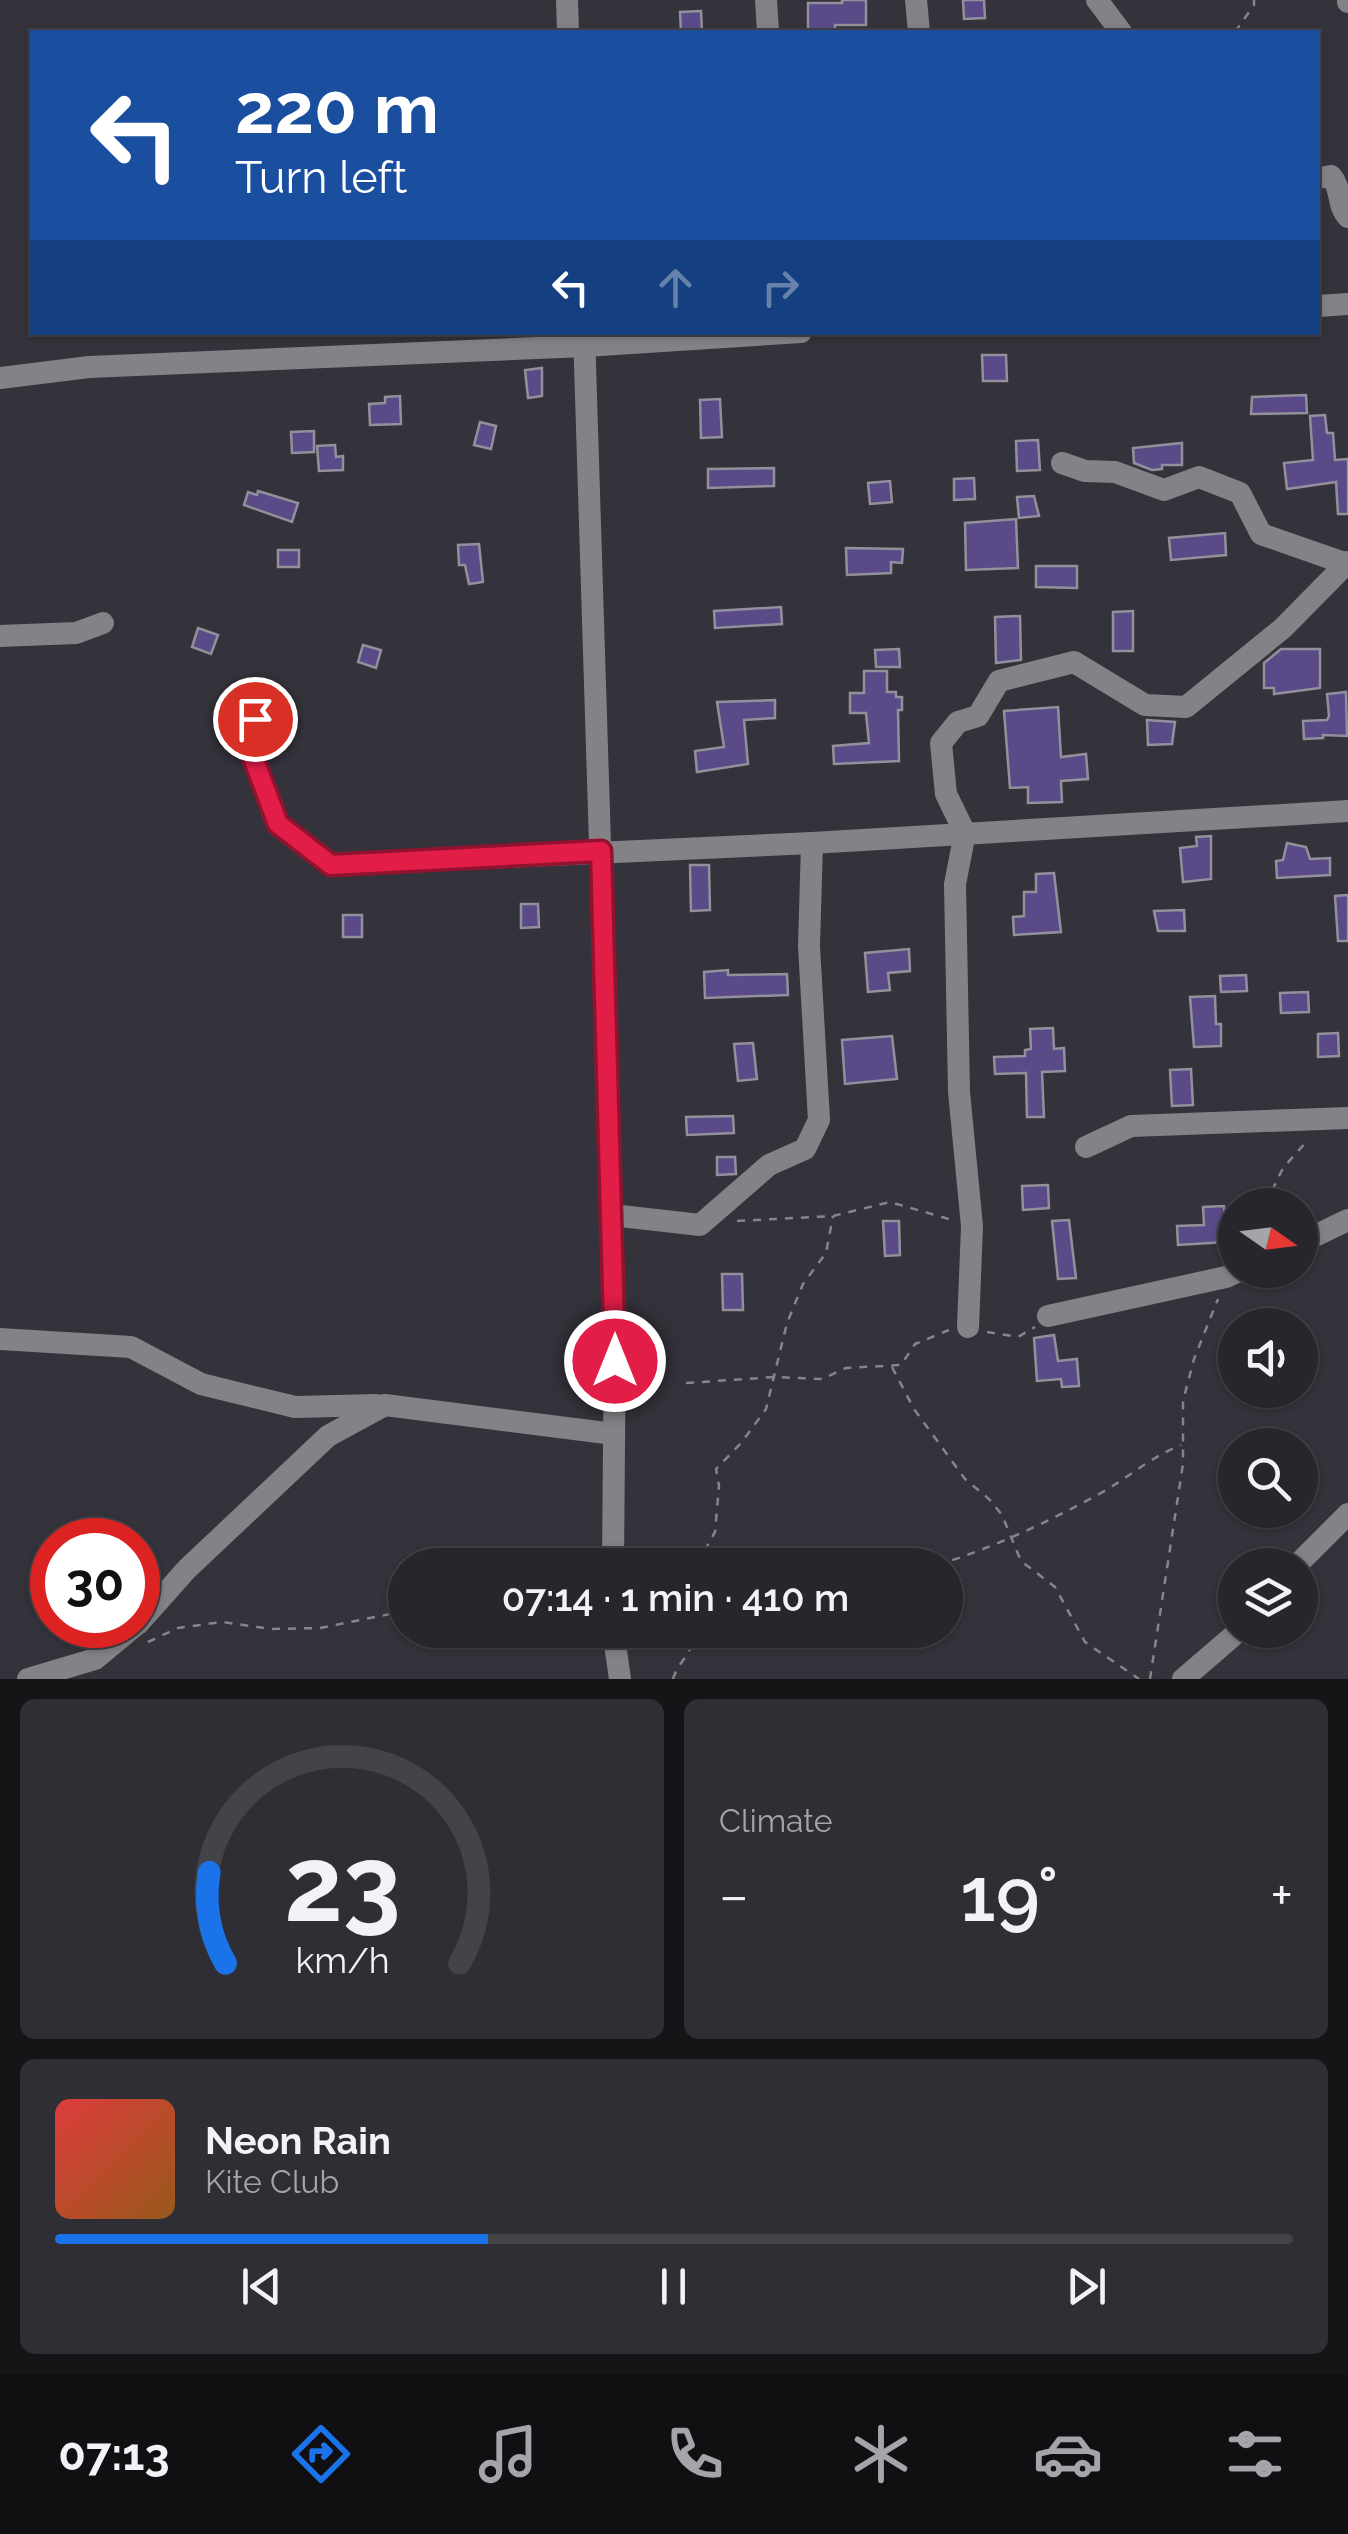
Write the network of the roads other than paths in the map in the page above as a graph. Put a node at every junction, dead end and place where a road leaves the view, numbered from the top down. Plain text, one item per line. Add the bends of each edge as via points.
1 (566, 0) edge
2 (766, 0) edge
3 (916, 0) edge
4 (1097, 0) edge
5 (568, 30) edge
6 (768, 30) edge
7 (918, 30) edge
8 (1120, 30) edge
9 (1320, 178) edge
10 (1348, 217) edge
11 (1348, 304) edge
12 (1320, 306) edge
13 (708, 335) edge
14 (584, 339) edge
15 (0, 378) edge
16 (1062, 463) dead end
17 (1346, 563) edge
18 (103, 622) dead end
19 (0, 636) edge
20 (255, 719) dead end
21 (1348, 812) edge
22 (965, 833) junction
23 (812, 843) junction
24 (601, 851) junction
25 (1337, 1119) edge
26 (1086, 1146) dead end
27 (612, 1215) junction
28 (1348, 1220) edge
29 (1318, 1234) edge
30 (1218, 1277) edge
31 (1048, 1316) road end
32 (968, 1327) road end
33 (0, 1339) edge
34 (386, 1405) junction
35 (614, 1434) junction
36 (1348, 1514) edge
37 (613, 1548) edge
38 (1314, 1548) edge
39 (160, 1605) edge
40 (110, 1648) edge
41 (616, 1648) edge
42 (1219, 1648) edge
43 (28, 1679) edge
44 (620, 1679) edge
45 (1183, 1679) edge

1 - 5 street
2 - 6 street
3 - 7 street
4 - 8 street
9 - 10 street via 1337,183
11 - 12 street
13 - 14 street
14 - 15 street via 89,367
14 - 24 street
16 - 17 street via 1164,490 1199,477 1240,493 1261,534
17 - 22 street via 1283,628 1186,706 1145,705 1074,662 999,681 978,716 958,722 941,743 946,794
18 - 19 street via 76,633
20 - 24 street via 254,760 278,824 331,865
21 - 22 street
22 - 23 street
22 - 32 street via 955,884 959,1092 972,1226
23 - 24 street
23 - 27 street via 808,946 819,1120 806,1149 769,1165 700,1225
24 - 27 street
25 - 26 street via 1132,1126
27 - 35 street
28 - 29 street
30 - 31 street
33 - 34 street via 132,1348 201,1384 296,1408
34 - 35 street
34 - 39 street via 328,1436 212,1545
35 - 37 street
36 - 38 street
40 - 43 street
41 - 44 street
42 - 45 street

